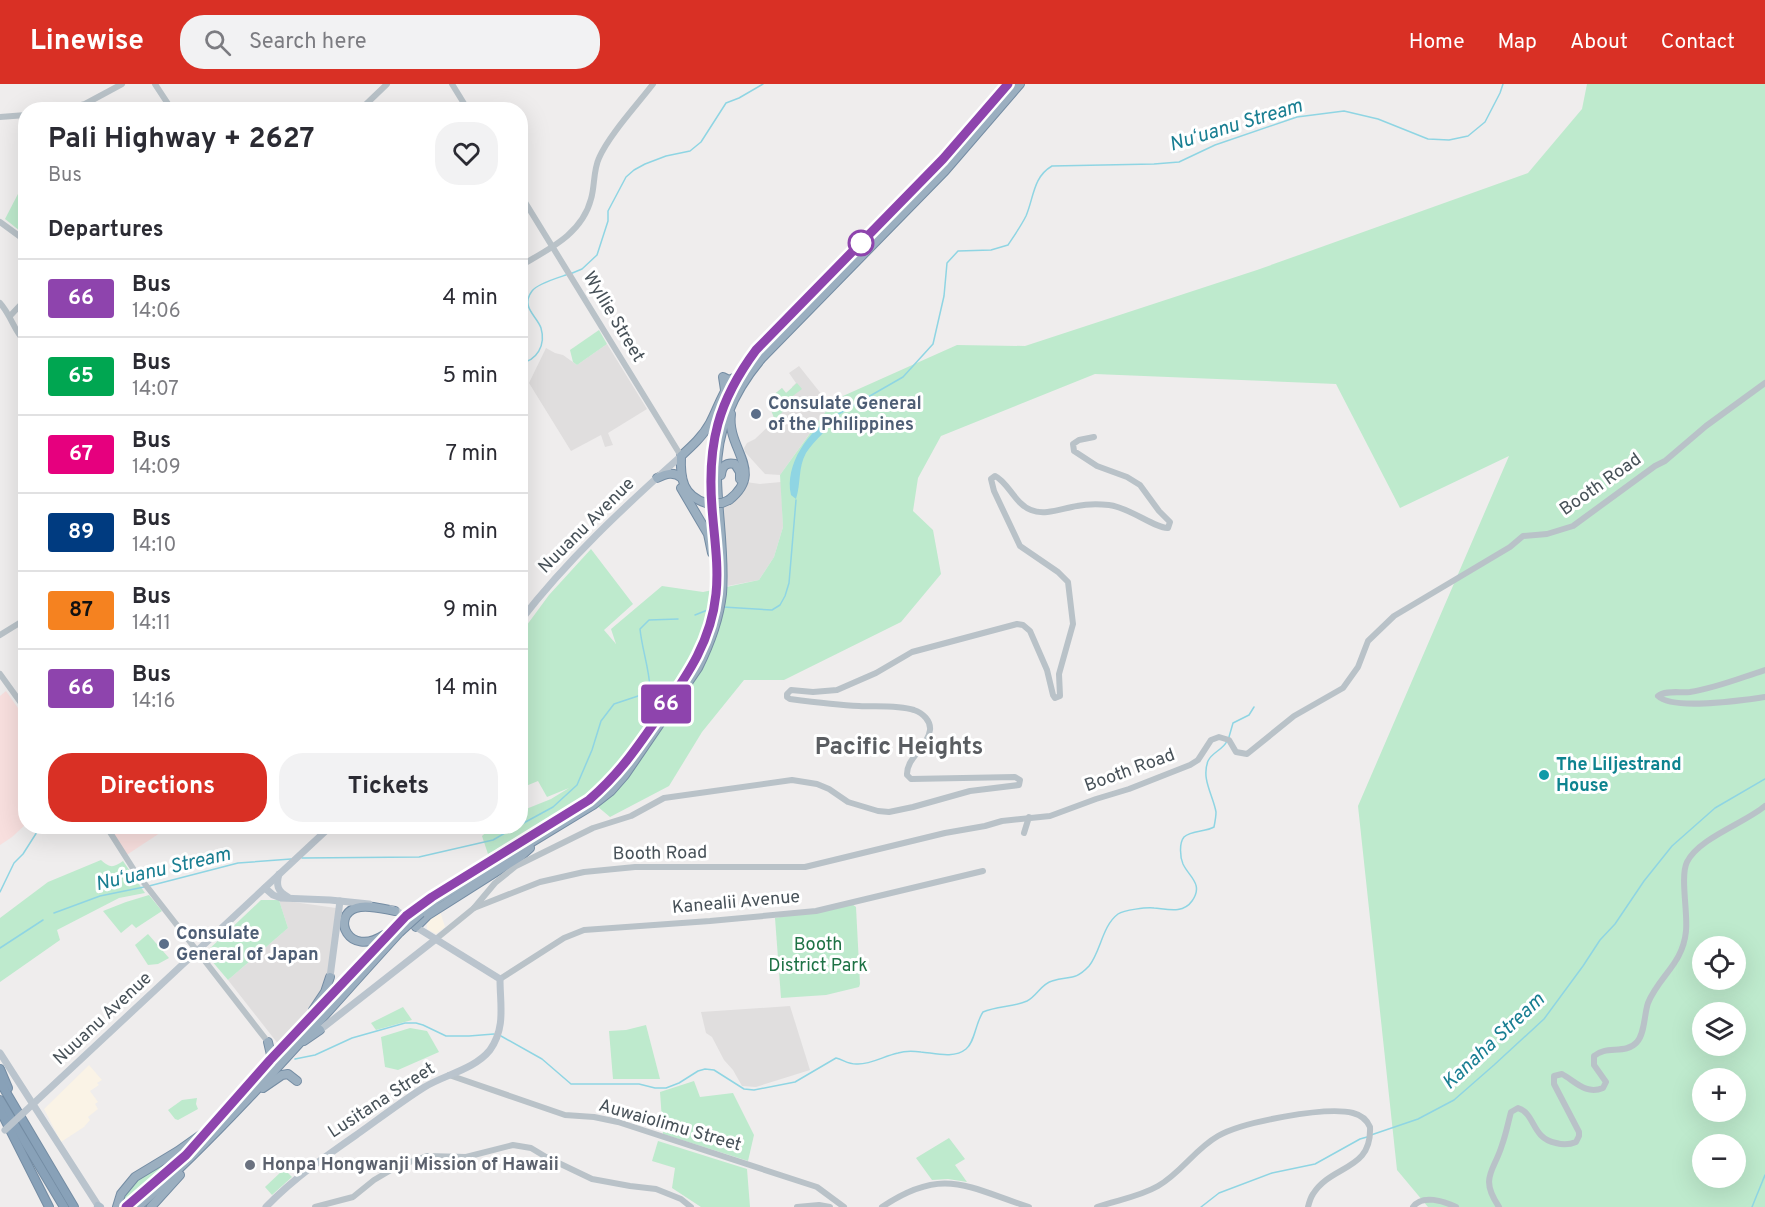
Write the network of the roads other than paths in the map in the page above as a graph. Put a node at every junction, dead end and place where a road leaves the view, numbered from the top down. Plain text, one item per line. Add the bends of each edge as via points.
1 (122, 84) edge
2 (155, 84) edge
3 (387, 84) edge
4 (452, 84) edge
5 (653, 84) edge
6 (1008, 84) edge
7 (1020, 84) edge
8 (89, 102) edge
9 (167, 102) edge
10 (368, 102) edge
11 (463, 102) edge
12 (18, 116) edge
13 (0, 117) edge
14 (528, 207) edge
15 (0, 222) edge
16 (18, 235) edge
17 (553, 247) junction
18 (528, 262) edge
19 (0, 303) edge
20 (18, 308) edge
21 (10, 316) junction
22 (18, 334) edge
23 (737, 375) junction
24 (1765, 383) edge
25 (735, 396) junction
26 (1094, 437) dead end
27 (681, 456) junction
28 (657, 478) junction
29 (682, 478) junction
30 (728, 498) junction
31 (707, 501) junction
32 (719, 507) junction
33 (719, 593) junction
34 (528, 611) edge
35 (716, 614) junction
36 (18, 624) edge
37 (0, 635) edge
38 (1765, 670) edge
39 (0, 674) edge
40 (1765, 697) edge
41 (18, 699) edge
42 (1765, 806) edge
43 (1029, 818) junction
44 (1024, 833) dead end
45 (111, 834) edge
46 (323, 834) edge
47 (543, 835) junction
48 (983, 871) dead end
49 (279, 874) junction
50 (266, 887) junction
51 (489, 889) junction
52 (290, 898) junction
53 (499, 898) junction
54 (340, 901) junction
55 (474, 908) junction
56 (419, 910) junction
57 (394, 911) junction
58 (416, 927) junction
59 (397, 929) junction
60 (436, 939) junction
61 (198, 950) junction
62 (330, 977) joint
63 (500, 979) junction
64 (320, 1030) joint
65 (268, 1042) junction
66 (280, 1045) junction
67 (296, 1047) junction
68 (0, 1053) edge
69 (289, 1054) junction
70 (271, 1055) junction
71 (0, 1069) edge
72 (448, 1075) junction
73 (255, 1077) junction
74 (0, 1082) edge
75 (248, 1085) junction
76 (237, 1088) dead end
77 (249, 1098) junction
78 (0, 1100) edge
79 (33, 1104) junction
80 (15, 1109) junction
81 (0, 1110) edge
82 (208, 1129) junction
83 (220, 1129) junction
84 (0, 1134) edge
85 (126, 1206) edge
86 (49, 1207) edge
87 (64, 1207) edge
88 (75, 1207) edge
89 (99, 1207) edge
90 (151, 1207) edge
91 (266, 1207) edge
92 (315, 1207) edge
93 (691, 1207) edge
94 (797, 1207) edge
95 (830, 1207) edge
96 (844, 1207) edge
97 (882, 1207) edge
98 (1029, 1207) edge
99 (1097, 1207) edge
100 (1308, 1207) edge
101 (1413, 1207) edge
102 (1455, 1207) edge
103 (1499, 1207) edge

1 - 8 street
2 - 9 street
3 - 10 street
4 - 11 street
5 - 17 street via 599,158 591,201 580,224
6 - 23 highway via 943,159 756,350
7 - 25 highway via 945,171 750,371
12 - 13 street
14 - 17 street, Wyllie Street
15 - 16 street
17 - 18 street
17 - 27 street, Wyllie Street
19 - 21 street
20 - 21 street
21 - 22 street
23 - 27 highway via 710,424
23 - 33 highway via 715,429 711,451
24 - 43 street, Booth Road via 1573,526 1523,536 1394,616 1368,641 1358,667 1343,688 1294,716 1250,753 1236,752 1225,739 1216,737 1190,765 1064,812
25 - 30 highway via 730,427 745,474 740,490
25 - 32 highway via 722,431 717,476
26 - 51 street via 1077,441 1074,451 1097,466 1140,484 1170,522 1169,527 1113,506 1033,511 1014,497 999,478 991,479 1020,546 1068,582 1073,624 1059,674 1059,697 1053,695 1030,631 1020,624 912,652 837,690 791,690 786,694 790,699 919,712 930,730 907,769 911,779 1015,777 1020,780 1019,785 970,791 884,812 848,802 812,782 799,781 672,796 529,859
27 - 28 main road, Nuuanu Avenue
27 - 29 highway
27 - 31 highway via 690,488
28 - 29 highway via 669,473
28 - 34 main road, Nuuanu Avenue via 566,566
29 - 31 highway via 694,498
29 - 33 highway via 684,495 708,534
30 - 31 highway, bridge via 722,503
30 - 32 highway via 739,482 740,472 735,464 728,464 721,471
32 - 33 highway
33 - 35 highway
35 - 47 highway via 698,668 625,775 593,805
35 - 56 highway via 693,665 624,765 604,786 589,800
36 - 37 street
38 - 40 street via 1708,688 1658,696 1666,701 1691,703
39 - 41 street
42 - 103 street via 1704,845 1687,863 1686,933 1679,954 1651,997 1640,1039 1628,1048 1601,1051 1594,1056 1594,1065 1604,1077 1605,1086 1588,1090 1562,1074 1554,1076 1554,1084 1579,1132 1576,1142 1549,1141 1537,1132 1524,1111 1518,1108 1511,1112 1489,1177
43 - 44 street
43 - 53 street, Booth Road via 945,833 805,867 608,869 548,879
45 - 61 street via 153,895
46 - 49 main road, Nuuanu Avenue
47 - 56 highway
47 - 58 highway via 520,856 457,895
48 - 63 street, Kanealii Avenue via 816,911 585,930 564,938
49 - 50 main road, Nuuanu Avenue
49 - 52 main road via 278,888
50 - 52 main road via 274,896
50 - 61 main road, Nuuanu Avenue
51 - 53 street via 493,899
51 - 55 street
52 - 54 main road
53 - 55 street, Booth Road
54 - 57 main road
54 - 62 main road
55 - 60 street
56 - 59 highway, bridge
57 - 58 main road
57 - 59 highway via 359,907 350,910 344,924 348,935 363,942
58 - 60 main road
59 - 67 highway
59 - 73 highway
60 - 63 main road
60 - 64 main road
61 - 65 street
61 - 79 main road, Nuuanu Avenue
62 - 66 highway via 314,1008
63 - 72 main road, Lusitana Street via 502,1014 496,1038 480,1059
64 - 67 highway
65 - 66 highway
65 - 70 highway
66 - 70 highway
67 - 69 highway
68 - 79 main road
69 - 77 highway
69 - 77 highway via 288,1065 297,1082 288,1074 282,1075
70 - 73 highway via 254,1073
71 - 80 highway
72 - 91 main road, Lusitana Street via 327,1155
72 - 96 street, Auwaiolimu Street via 565,1115 618,1122 787,1177 817,1187
73 - 75 highway
74 - 80 highway
75 - 76 highway
75 - 82 highway
77 - 83 highway
78 - 87 highway
79 - 84 main road, Nuuanu Avenue, bridge
79 - 89 main road
80 - 88 highway
81 - 86 highway
82 - 85 main road via 186,1155
82 - 85 highway via 135,1176 122,1194
83 - 85 highway via 176,1173
83 - 90 highway
92 - 93 street via 353,1197 396,1167 427,1156 466,1157 513,1144 528,1147 591,1179 656,1189
94 - 95 street
97 - 98 street via 909,1191 941,1183 968,1186
99 - 100 street via 1158,1186 1212,1140 1232,1129 1326,1112 1361,1116 1370,1127 1367,1150 1359,1160 1328,1178 1313,1194
101 - 102 street via 1425,1200

